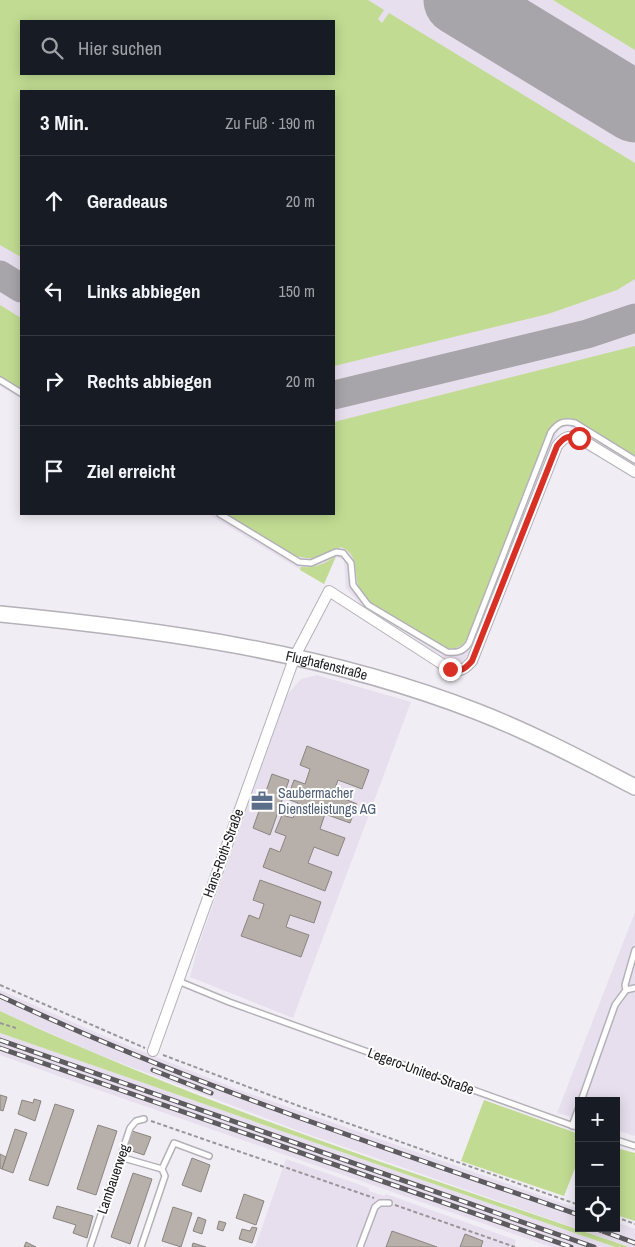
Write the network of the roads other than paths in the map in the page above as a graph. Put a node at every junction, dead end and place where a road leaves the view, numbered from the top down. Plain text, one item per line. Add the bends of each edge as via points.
1 (0, 380) edge
2 (20, 392) edge
3 (635, 460) edge
4 (635, 472) edge
5 (222, 515) edge
6 (0, 614) edge
7 (295, 656) junction
8 (635, 787) edge
9 (635, 950) edge
10 (177, 981) junction
11 (635, 988) edge
12 (626, 990) junction
13 (153, 1051) road end
14 (582, 1097) edge
15 (575, 1118) edge
16 (144, 1119) road end
17 (572, 1126) junction
18 (575, 1127) edge
19 (620, 1141) edge
20 (635, 1146) edge
21 (208, 1156) dead end
22 (120, 1158) junction
23 (162, 1169) junction
24 (389, 1203) road end
25 (90, 1247) edge
26 (141, 1247) edge
27 (360, 1247) edge

1 - 2 lane
3 - 5 lane via 574,423 565,421 557,424 551,432 469,643 464,650 457,652 447,652 368,605 354,585 352,563 336,552 311,564 299,562
4 - 7 street, Hans-Roth-Straße via 579,438 563,438 557,446 472,661 465,669 450,669 329,591
6 - 7 main road, Flughafenstraße via 159,631
7 - 8 main road, Flughafenstraße via 477,711
7 - 10 street, Hans-Roth-Straße
9 - 12 lane
10 - 13 street, Hans-Roth-Straße
10 - 17 lane, Legero-United-Straße
11 - 12 lane
12 - 14 lane via 615,1005
15 - 17 lane
16 - 22 lane, Lambauerweg via 133,1124
17 - 18 lane, Legero-United-Straße
19 - 20 lane
21 - 23 lane via 174,1143
22 - 23 lane
22 - 25 lane, Lambauerweg
23 - 26 lane via 165,1176
24 - 27 lane via 375,1207

